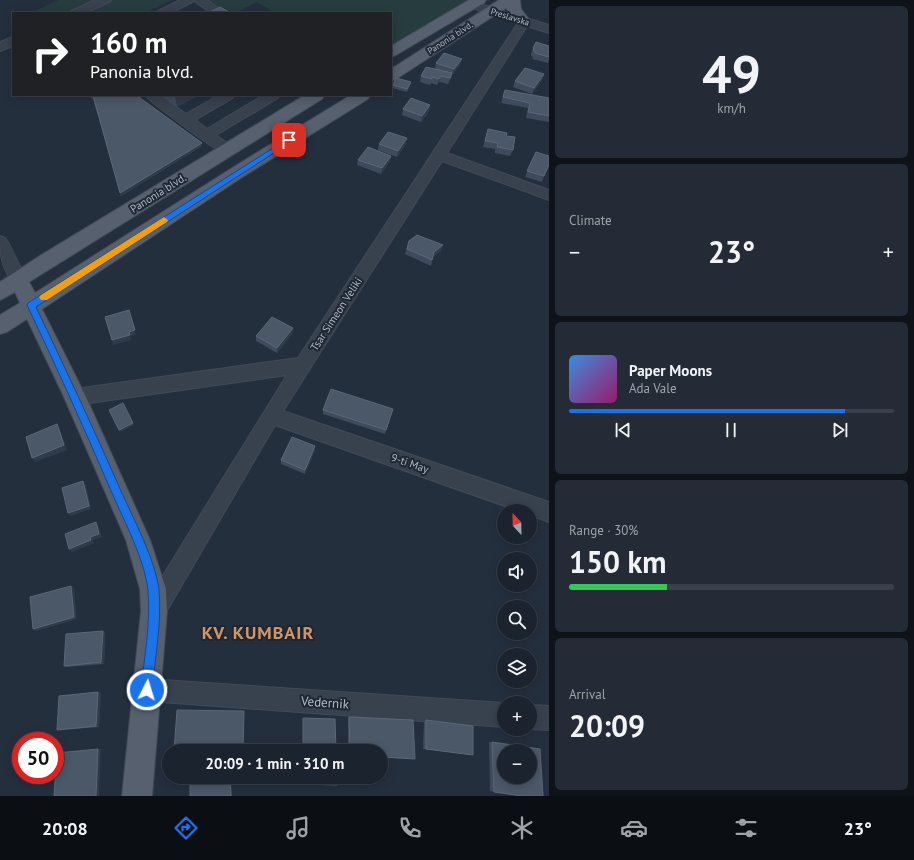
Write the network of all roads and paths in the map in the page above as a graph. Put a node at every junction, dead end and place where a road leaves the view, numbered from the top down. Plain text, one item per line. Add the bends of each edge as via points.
1 (106, 0) edge
2 (189, 0) edge
3 (199, 0) edge
4 (509, 0) edge
5 (513, 0) edge
6 (475, 2) edge
7 (77, 12) edge
8 (164, 12) edge
9 (218, 12) edge
10 (491, 12) junction
11 (524, 22) junction
12 (549, 29) edge
13 (12, 41) edge
14 (0, 47) edge
15 (392, 51) edge
16 (392, 75) edge
17 (153, 96) edge
18 (226, 96) edge
19 (271, 96) edge
20 (314, 96) edge
21 (360, 96) edge
22 (186, 120) junction
23 (206, 135) junction
24 (226, 150) junction
25 (438, 155) junction
26 (549, 194) edge
27 (0, 242) edge
28 (18, 279) junction
29 (0, 292) edge
30 (31, 305) junction
31 (0, 326) edge
32 (303, 365) junction
33 (75, 396) junction
34 (271, 415) junction
35 (549, 512) edge
36 (154, 611) junction
37 (147, 690) junction
38 (497, 715) edge
39 (537, 717) edge
40 (549, 718) edge
41 (137, 796) edge

1 - 7 street
2 - 8 street
3 - 9 street
4 - 10 main road, Panonia blvd.
5 - 11 main road via 512,8
6 - 10 street, Preslavska
6 - 15 main road, Panonia blvd.
10 - 11 street, Preslavska
10 - 16 main road, Panonia blvd.
11 - 12 street, Preslavska
11 - 25 street, Tsar Simeon Veliki
13 - 14 street
17 - 22 street
18 - 22 street
19 - 23 street
20 - 24 main road, Panonia blvd.
21 - 30 main road
22 - 23 street
23 - 24 street
24 - 28 main road, Panonia blvd.
25 - 26 street
25 - 32 street, Tsar Simeon Veliki
27 - 28 street
28 - 29 main road, Panonia blvd.
28 - 30 main road, Tsar Simeon Veliki
30 - 31 main road
30 - 33 main road, Tsar Simeon Veliki
32 - 33 street
32 - 34 street, Tsar Simeon Veliki
33 - 36 main road, Tsar Simeon Veliki via 138,540 153,589
34 - 35 street, 9-ti May
34 - 36 street, Tsar Simeon Veliki
36 - 37 main road, Tsar Simeon Veliki
37 - 38 street, Vedernik
37 - 41 main road, Tsar Simeon Veliki
39 - 40 street

